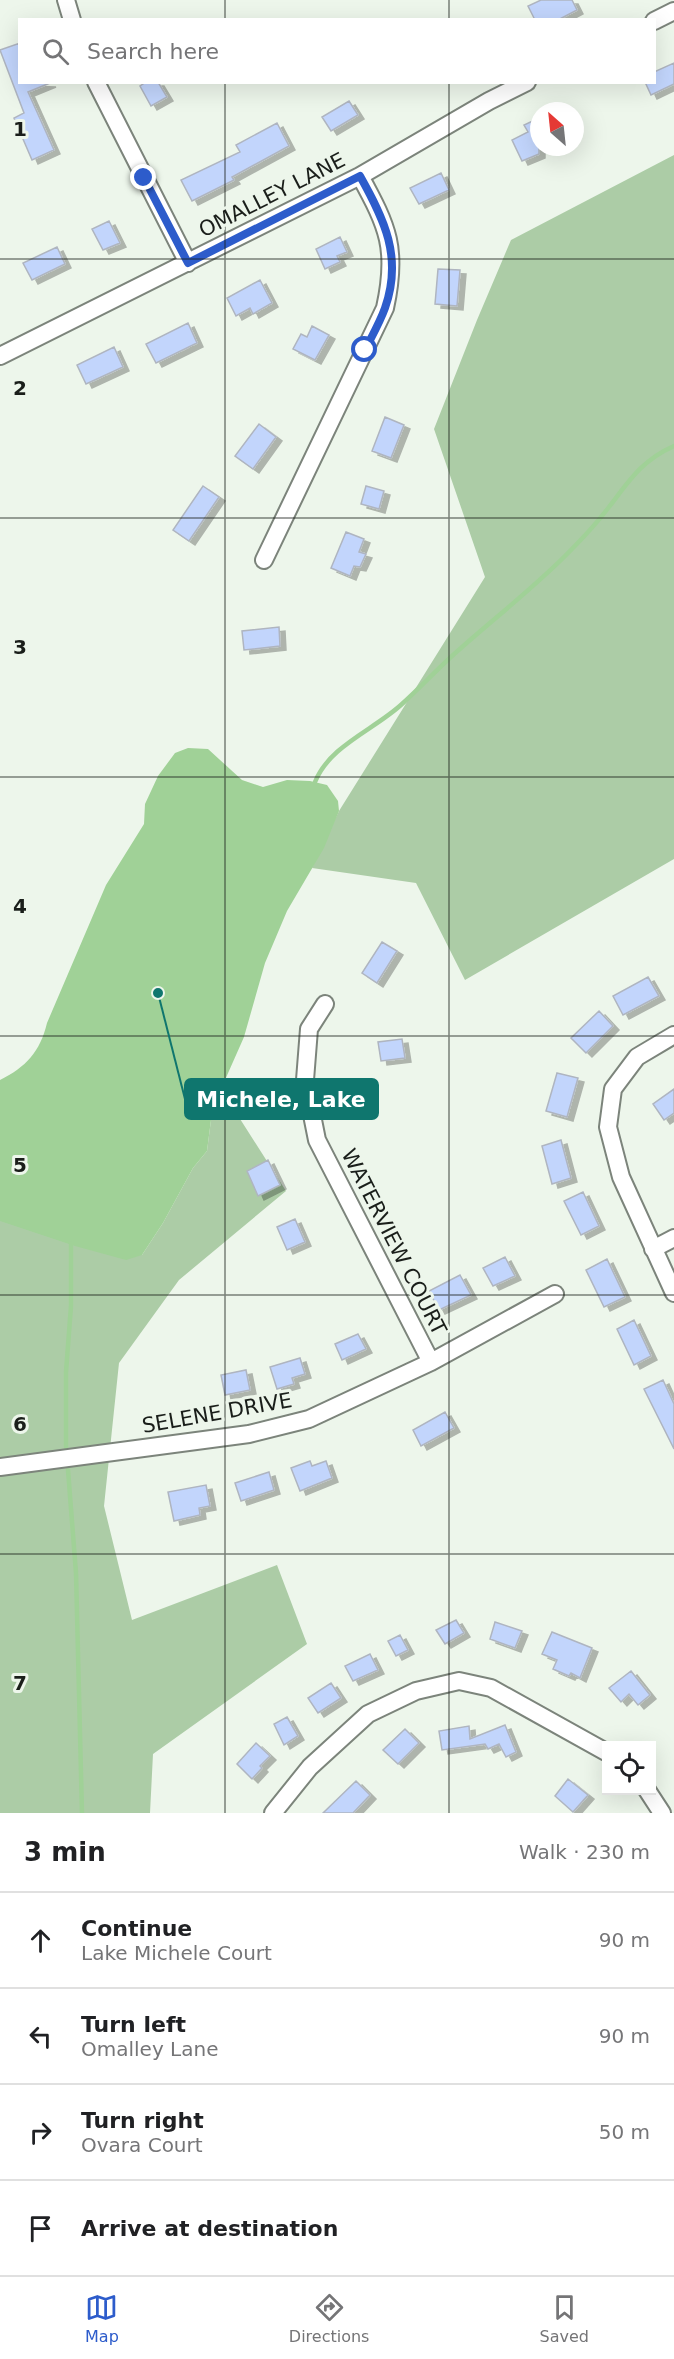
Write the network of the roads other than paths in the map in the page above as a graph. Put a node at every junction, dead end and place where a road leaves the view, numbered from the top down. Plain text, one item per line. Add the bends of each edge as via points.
1 (66, 0) edge
2 (674, 11) edge
3 (71, 18) edge
4 (656, 20) edge
5 (97, 84) edge
6 (523, 84) edge
7 (360, 176) junction
8 (188, 263) junction
9 (0, 356) edge
10 (264, 560) dead end
11 (325, 1004) dead end
12 (674, 1035) edge
13 (674, 1238) edge
14 (653, 1249) junction
15 (674, 1293) edge
16 (555, 1294) dead end
17 (431, 1362) junction
18 (0, 1467) edge
19 (602, 1750) edge
20 (650, 1795) edge
21 (273, 1813) edge
22 (662, 1813) edge

1 - 3 street
2 - 4 street
5 - 8 street
6 - 7 street, OMALLEY LANE
7 - 8 street, OMALLEY LANE
7 - 10 street via 389,237 392,279 385,308
8 - 9 street, OMALLEY LANE
11 - 17 street, WATERVIEW COURT via 309,1029 305,1080 316,1140
12 - 14 street via 637,1057 613,1089 608,1127 621,1177
13 - 14 street
14 - 15 street
16 - 17 street, SELENE DRIVE
17 - 18 street, SELENE DRIVE via 309,1419 249,1434
19 - 21 street via 490,1688 459,1681 416,1691 368,1714 310,1767
20 - 22 street

